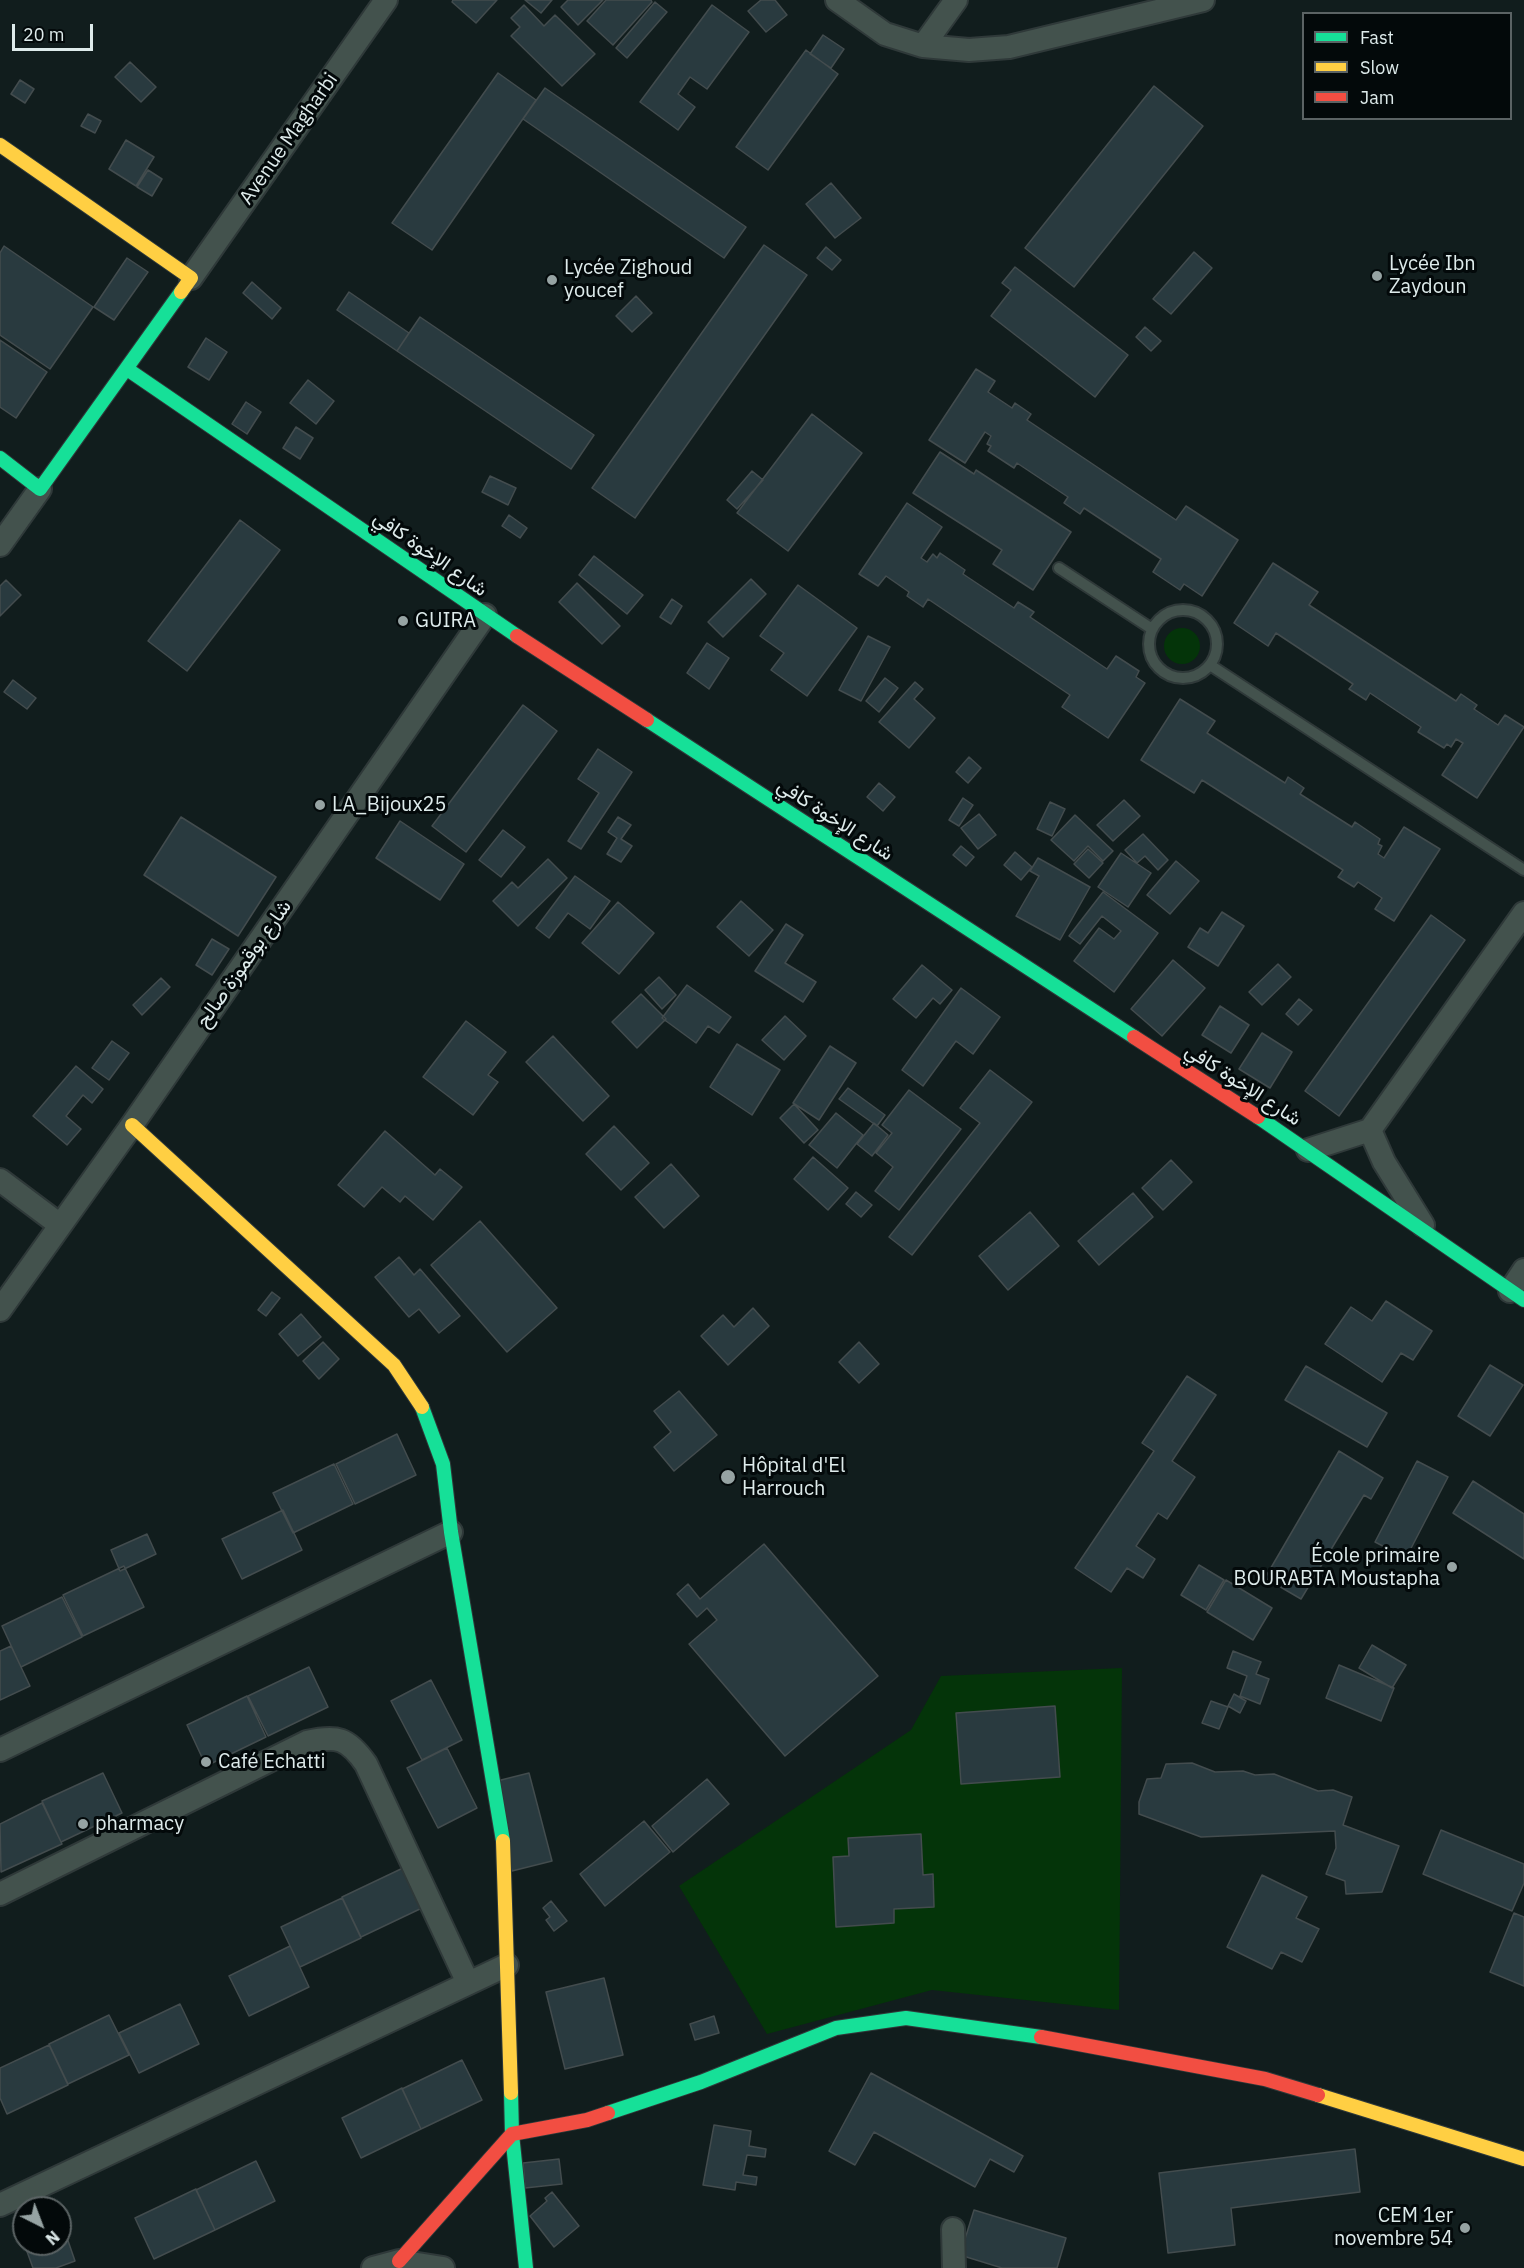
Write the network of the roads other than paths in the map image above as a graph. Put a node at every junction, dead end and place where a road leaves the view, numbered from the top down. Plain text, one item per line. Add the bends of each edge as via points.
1 (387, 0) edge
2 (837, 0) edge
3 (956, 0) edge
4 (1203, 0) edge
5 (923, 46) junction
6 (0, 145) edge
7 (191, 278) junction
8 (128, 369) junction
9 (0, 458) edge
10 (40, 489) junction
11 (0, 544) edge
12 (1059, 568) dead end
13 (485, 615) junction
14 (1152, 629) junction
15 (1210, 665) junction
16 (1524, 870) edge
17 (1524, 914) edge
18 (132, 1125) junction
19 (1370, 1130) junction
20 (1313, 1154) junction
21 (0, 1180) edge
22 (60, 1225) junction
23 (1429, 1234) junction
24 (1524, 1270) edge
25 (1517, 1296) edge
26 (0, 1310) edge
27 (451, 1532) junction
28 (0, 1750) edge
29 (0, 1894) edge
30 (507, 1965) junction
31 (468, 1983) junction
32 (512, 2134) junction
33 (1524, 2158) edge
34 (0, 2205) edge
35 (953, 2229) dead end
36 (399, 2261) junction
37 (373, 2268) edge
38 (443, 2268) edge
39 (526, 2268) edge
40 (954, 2268) edge

1 - 7 street, Avenue Magharbi
2 - 5 street via 885,34
3 - 5 street
4 - 5 street via 1009,47 969,50
6 - 7 street
7 - 8 street
8 - 10 street
8 - 13 street, شارع الإخوة كافي
9 - 10 street
10 - 11 street
12 - 14 lane
13 - 18 street, شارع بوقموزة صالح
13 - 20 street, شارع الإخوة كافي
14 - 15 lane via 1149,651 1160,670 1180,678 1192,677
14 - 15 lane via 1176,611 1205,618 1215,635 1215,656
15 - 16 lane
17 - 19 street
18 - 22 street, شارع بوقموزة صالح
18 - 27 street via 394,1365 411,1385 429,1415 448,1485
19 - 20 street
19 - 23 street via 1383,1162
20 - 23 street, شارع الإخوة كافي
21 - 22 street
22 - 26 street, شارع بوقموزة صالح
23 - 25 street, شارع الإخوة كافي
24 - 25 street
27 - 28 street
27 - 30 street via 503,1834
29 - 31 street via 307,1742 342,1739 357,1750 366,1764
30 - 31 street
30 - 32 street
31 - 34 street
32 - 33 street via 587,2120 701,2082 836,2028 906,2018 1030,2035 1265,2079
32 - 36 street
32 - 39 street
35 - 40 street
36 - 37 street
36 - 38 street

